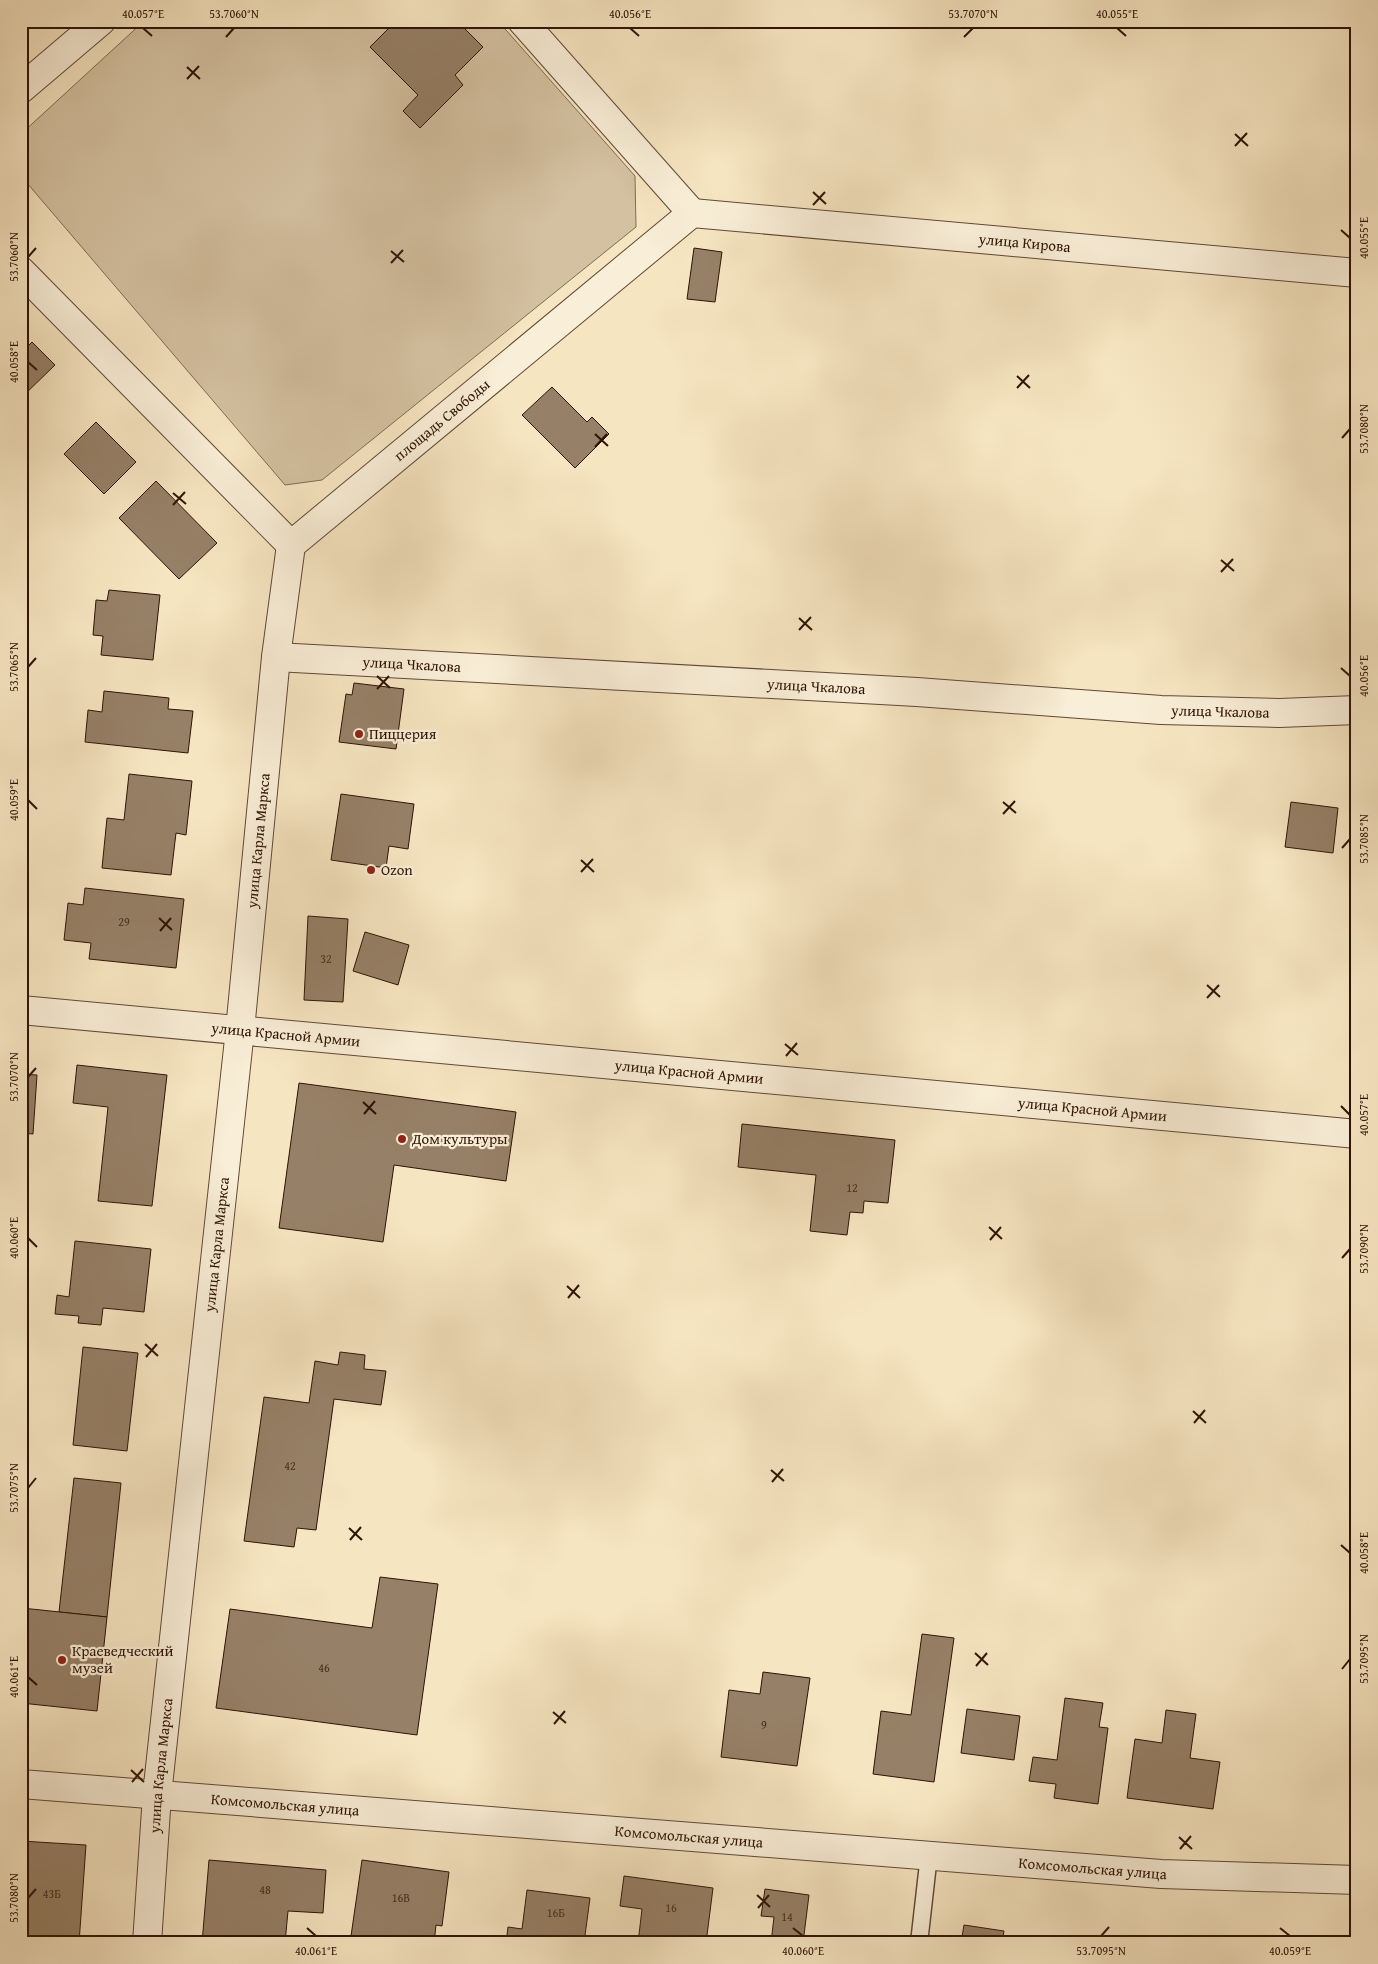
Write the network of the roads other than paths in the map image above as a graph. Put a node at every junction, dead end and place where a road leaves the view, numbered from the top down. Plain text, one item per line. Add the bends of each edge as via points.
1 (101, 21) edge
2 (522, 21) edge
3 (21, 89) edge
4 (692, 212) junction
5 (21, 271) edge
6 (1357, 273) edge
7 (292, 545) junction
8 (276, 657) junction
9 (1357, 710) edge
10 (21, 1010) edge
11 (240, 1030) junction
12 (1357, 1134) edge
13 (21, 1784) edge
14 (157, 1794) junction
15 (929, 1856) junction
16 (1357, 1880) edge
17 (147, 1943) edge
18 (919, 1943) edge

1 - 3 street
2 - 4 street
4 - 6 street, улица Кирова
4 - 7 street, площадь Свободы
5 - 7 street
7 - 8 street, улица Карла Маркса
8 - 9 street, улица Чкалова via 917,692 1161,710 1279,713
8 - 11 street, улица Карла Маркса
10 - 11 street, улица Красной Армии
11 - 12 street, улица Красной Армии
11 - 14 street, улица Карла Маркса
13 - 14 street, Комсомольская улица
14 - 15 street, Комсомольская улица
14 - 17 street, улица Карла Маркса
15 - 16 street, Комсомольская улица via 1161,1874
15 - 18 lane

